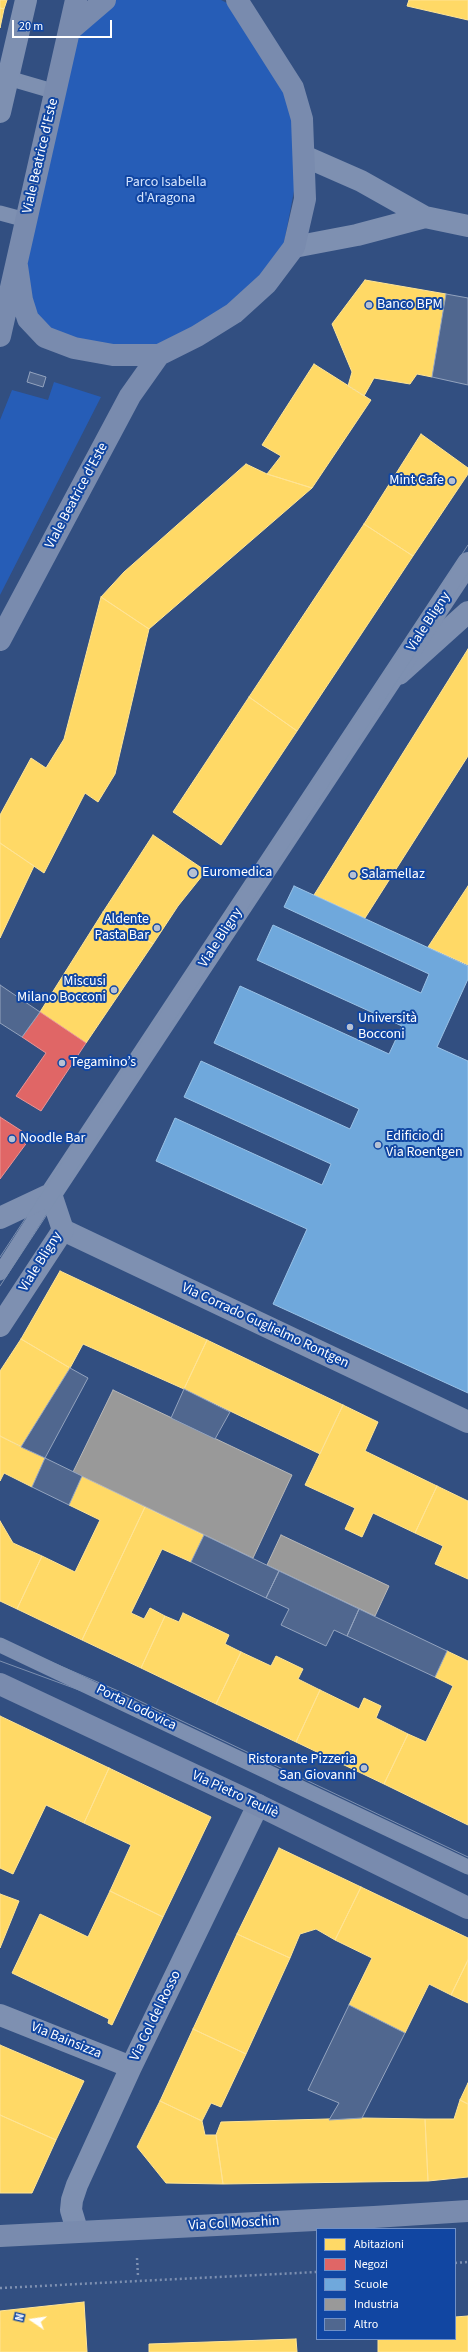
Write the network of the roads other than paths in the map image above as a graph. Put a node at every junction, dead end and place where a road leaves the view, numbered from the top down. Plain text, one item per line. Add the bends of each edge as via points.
1 (26, 0) edge
2 (76, 0) edge
3 (104, 0) edge
4 (237, 0) edge
5 (70, 30) junction
6 (8, 78) junction
7 (56, 92) junction
8 (0, 112) edge
9 (304, 156) junction
10 (0, 213) edge
11 (425, 217) junction
12 (26, 220) junction
13 (468, 226) edge
14 (294, 247) junction
15 (17, 266) junction
16 (0, 336) edge
17 (159, 355) junction
18 (468, 563) edge
19 (468, 612) edge
20 (0, 640) edge
21 (390, 681) junction
22 (51, 1194) junction
23 (0, 1218) edge
24 (63, 1230) junction
25 (0, 1273) edge
26 (0, 1326) edge
27 (468, 1422) edge
28 (0, 1645) edge
29 (0, 1684) edge
30 (258, 1805) junction
31 (468, 1867) edge
32 (468, 1908) edge
33 (0, 2015) edge
34 (131, 2067) junction
35 (468, 2211) edge
36 (77, 2230) junction
37 (0, 2236) edge

1 - 6 street
2 - 5 main road, Viale Beatrice d'Este
3 - 5 main road
4 - 9 main road via 293,88 302,119
5 - 7 main road, Viale Beatrice d'Este
6 - 7 lane, Viale Beatrice d'Este
6 - 8 street
7 - 12 main road, Viale Beatrice d'Este
9 - 11 street via 361,181
9 - 14 main road via 305,199
10 - 12 lane, Viale Beatrice d'Este
11 - 13 street
11 - 14 street via 357,235
12 - 15 main road, Viale Beatrice d'Este
14 - 17 main road via 267,283 234,313
15 - 16 main road, Viale Beatrice d'Este
15 - 17 main road via 22,300 28,319 45,336 74,348 113,355
17 - 20 main road, Viale Beatrice d'Este via 130,396
18 - 21 street, Viale Bligny
19 - 21 street, Viale Bligny
21 - 22 street, Viale Bligny
22 - 23 street
22 - 24 street, Viale Bligny
22 - 25 lane, Viale Bligny
24 - 26 street, Viale Bligny
24 - 27 street, Via Corrado Guglielmo Rontgen
28 - 31 lane, Porta Lodovica
29 - 30 main road, Via Pietro Teuliè
30 - 32 main road, Via Pietro Teuliè
30 - 34 street, Via Col del Rosso
33 - 34 street, Via Bainsizza
34 - 36 street, Via Col del Rosso via 72,2200 73,2219
35 - 36 main road, Via Col Moschin via 350,2219
36 - 37 main road, Via Col Moschin

